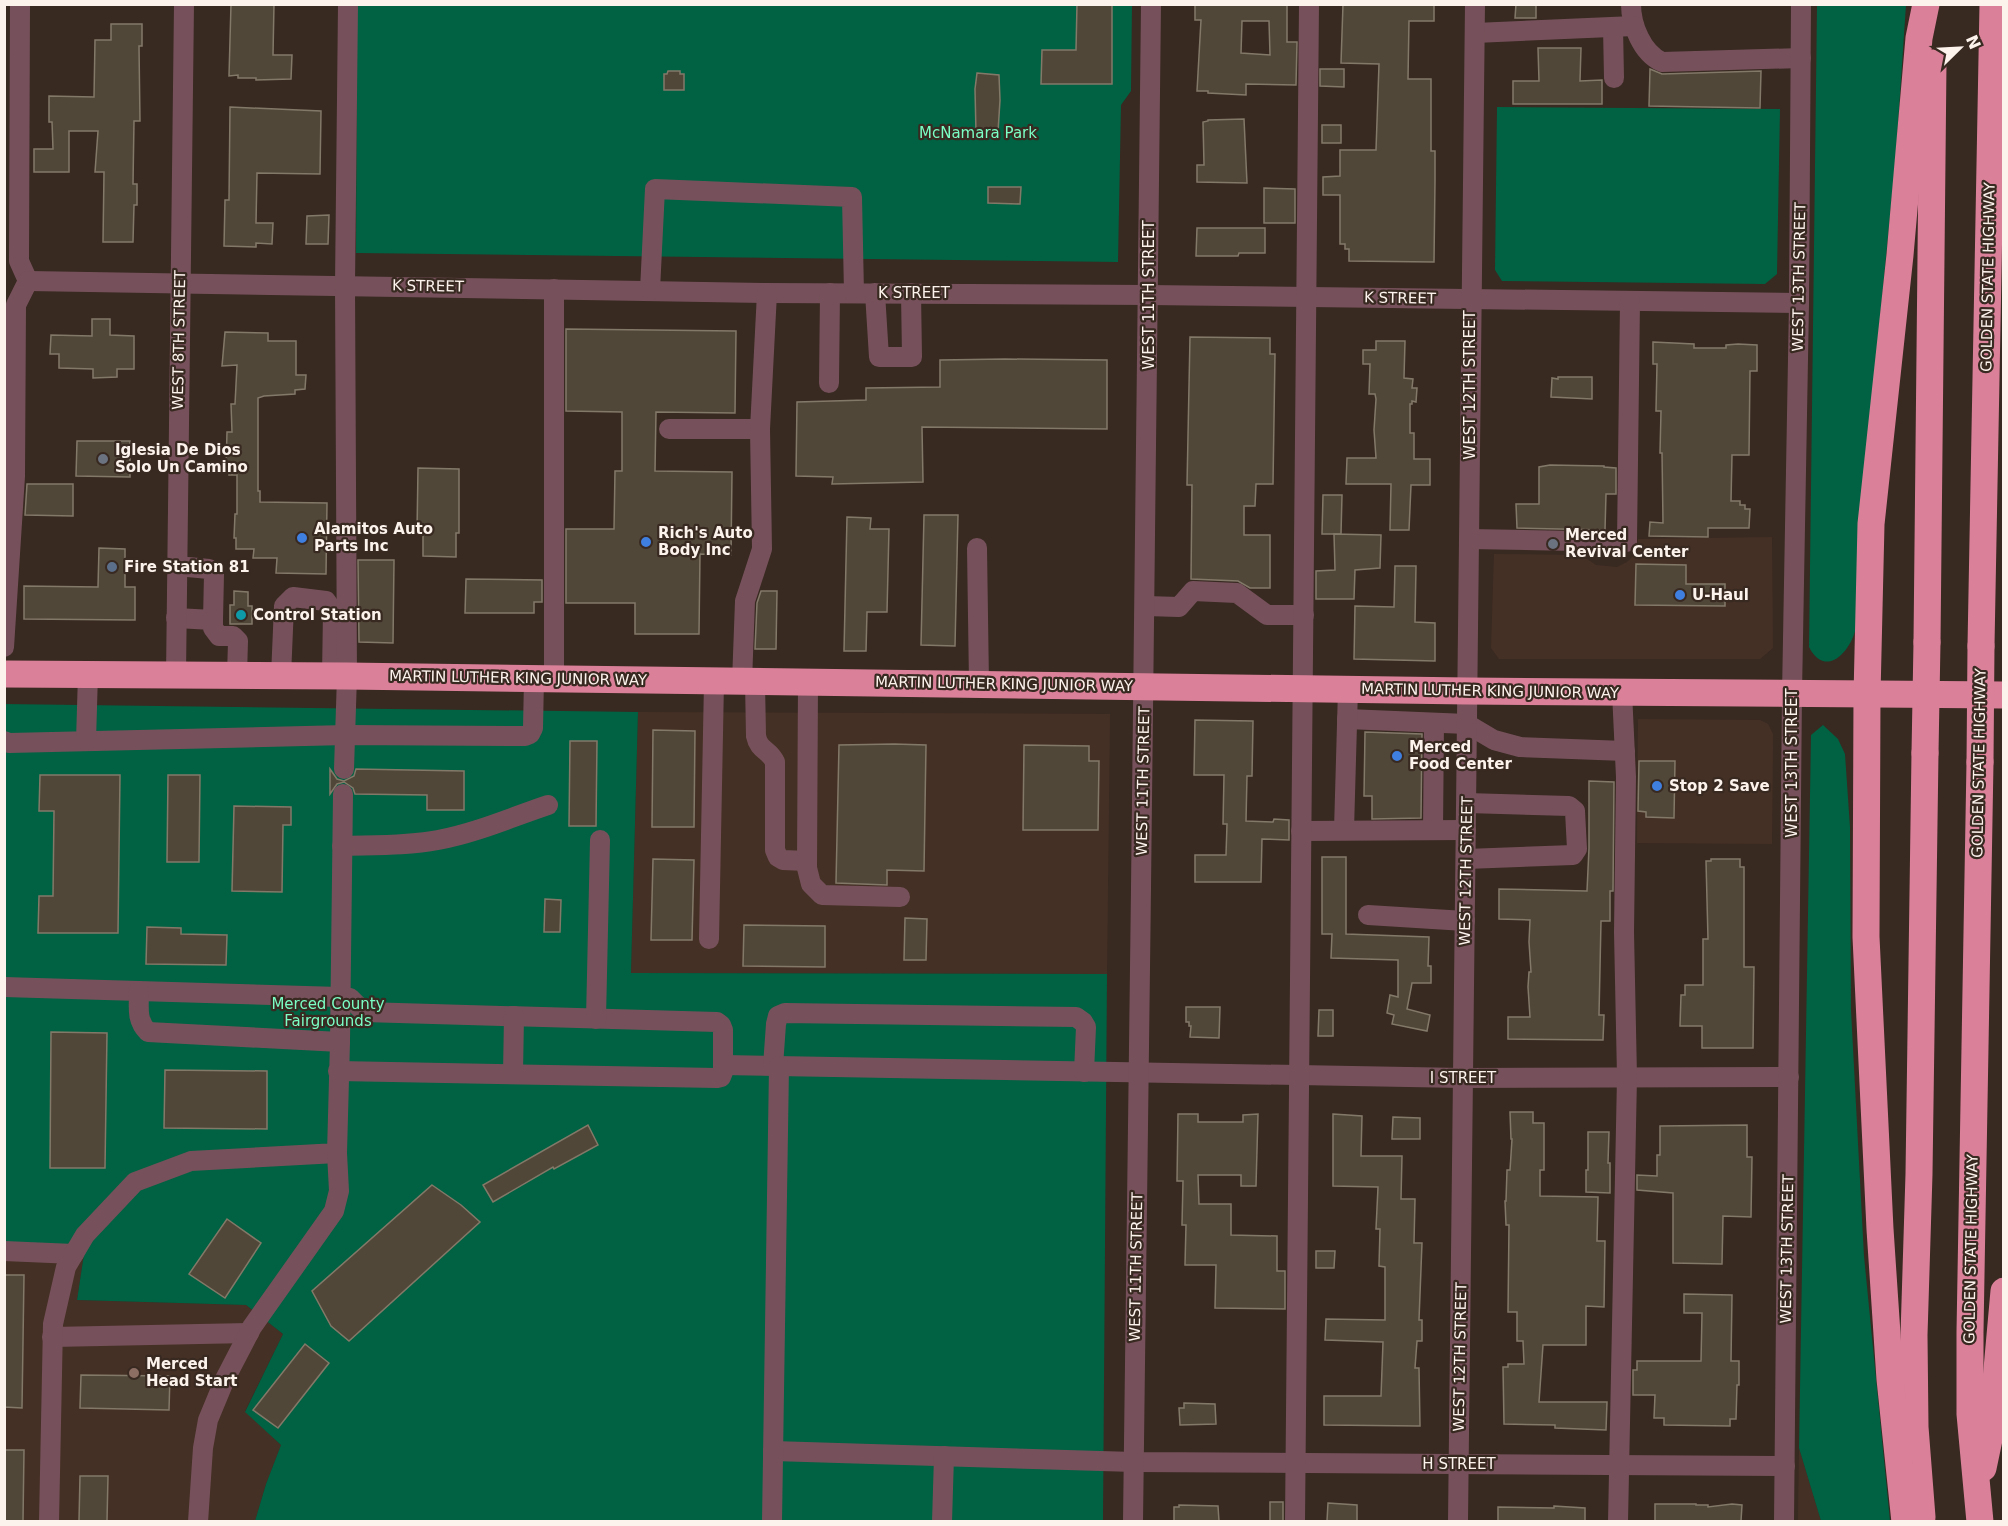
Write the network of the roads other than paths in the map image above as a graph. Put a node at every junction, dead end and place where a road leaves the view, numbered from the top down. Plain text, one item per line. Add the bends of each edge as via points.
1 (20, 4) edge
2 (184, 4) edge
3 (348, 4) edge
4 (1151, 4) edge
5 (1310, 4) edge
6 (1476, 4) edge
7 (1630, 4) edge
8 (1801, 4) edge
9 (1926, 4) edge
10 (1934, 4) edge
11 (1993, 4) edge
12 (2001, 4) edge
13 (2004, 16) edge
14 (1634, 26) junction
15 (1608, 27) junction
16 (1475, 33) junction
17 (1801, 58) junction
18 (1614, 78) dead end
19 (28, 281) junction
20 (180, 282) junction
21 (345, 285) junction
22 (554, 288) junction
23 (650, 290) junction
24 (767, 293) junction
25 (830, 293) junction
26 (854, 293) junction
27 (875, 293) junction
28 (911, 293) junction
29 (1149, 295) junction
30 (1307, 297) junction
31 (1471, 299) junction
32 (1630, 301) junction
33 (1799, 303) junction
34 (829, 383) dead end
35 (669, 429) dead end
36 (760, 429) junction
37 (1469, 539) junction
38 (977, 549) dead end
39 (177, 566) junction
40 (1146, 606) junction
41 (1304, 615) junction
42 (176, 618) junction
43 (213, 620) junction
44 (4, 647) edge
45 (4, 674) edge
46 (88, 674) junction
47 (176, 675) junction
48 (237, 676) junction
49 (281, 676) junction
50 (339, 676) junction
51 (544, 679) junction
52 (714, 682) junction
53 (749, 682) junction
54 (808, 682) junction
55 (979, 684) junction
56 (1145, 686) junction
57 (1303, 688) junction
58 (1348, 689) junction
59 (1391, 690) junction
60 (1468, 691) junction
61 (1622, 692) junction
62 (1792, 694) junction
63 (1867, 695) junction
64 (2004, 695) edge
65 (1347, 719) junction
66 (1391, 721) junction
67 (1434, 723) junction
68 (1467, 724) junction
69 (346, 735) junction
70 (4, 741) edge
71 (86, 741) junction
72 (1625, 751) junction
73 (344, 769) dead end
74 (343, 794) dead end
75 (1467, 803) junction
76 (548, 805) dead end
77 (1344, 830) junction
78 (1433, 830) junction
79 (1466, 830) junction
80 (1302, 831) junction
81 (600, 840) dead end
82 (342, 846) junction
83 (1466, 859) junction
84 (807, 861) junction
85 (900, 897) dead end
86 (1368, 915) dead end
87 (1465, 921) junction
88 (709, 939) dead end
89 (4, 987) edge
90 (139, 991) junction
91 (339, 998) junction
92 (514, 1016) junction
93 (596, 1019) junction
94 (340, 1042) junction
95 (723, 1065) junction
96 (776, 1066) junction
97 (338, 1071) junction
98 (1084, 1072) junction
99 (1138, 1073) junction
100 (513, 1074) junction
101 (1299, 1076) junction
102 (1627, 1077) junction
103 (1789, 1077) junction
104 (1463, 1078) junction
105 (336, 1153) junction
106 (4, 1251) edge
107 (74, 1254) junction
108 (2004, 1291) edge
109 (249, 1333) junction
110 (52, 1337) junction
111 (773, 1451) junction
112 (944, 1456) junction
113 (1134, 1462) junction
114 (1295, 1463) junction
115 (1458, 1464) junction
116 (1619, 1465) junction
117 (1785, 1466) junction
118 (1979, 1509) edge
119 (49, 1521) edge
120 (198, 1521) edge
121 (772, 1521) edge
122 (942, 1521) edge
123 (1133, 1521) edge
124 (1295, 1521) edge
125 (1458, 1521) edge
126 (1618, 1521) edge
127 (1784, 1521) edge
128 (1905, 1521) edge
129 (1922, 1521) edge

1 - 19 street via 19,261
2 - 20 street, WEST 8TH STREET
3 - 21 street
4 - 29 street, WEST 11TH STREET
5 - 30 street
6 - 16 street, WEST 12TH STREET
7 - 14 street
8 - 17 street, WEST 13TH STREET
9 - 63 highway via 1919,38 1871,524
10 - 129 highway, bridge via 1914,1335
11 - 118 highway, GOLDEN STATE HIGHWAY, bridge via 1970,1332 1971,1414
12 - 13 highway
14 - 15 street
14 - 17 street via 1649,52 1662,62
15 - 16 street
15 - 18 street
16 - 31 street, WEST 12TH STREET
17 - 33 street, WEST 13TH STREET
19 - 20 street, K STREET
19 - 44 street via 16,305 15,476
20 - 21 street, K STREET
20 - 39 street, WEST 8TH STREET
21 - 22 street, K STREET
21 - 50 street
22 - 23 street, K STREET
22 - 51 street via 554,627
23 - 24 street, K STREET
23 - 26 street via 655,189 852,197
24 - 25 street, K STREET
24 - 36 street
25 - 26 street, K STREET
25 - 34 street
26 - 27 street, K STREET
27 - 28 street, K STREET
27 - 28 street via 879,357 912,357
28 - 29 street, K STREET
29 - 30 street, K STREET
29 - 40 street, WEST 11TH STREET
30 - 31 street, K STREET
30 - 41 street
31 - 32 street, K STREET
31 - 37 street, WEST 12TH STREET
32 - 33 street, K STREET
32 - 37 street via 1627,542
33 - 62 street, WEST 13TH STREET
35 - 36 street
36 - 53 street via 762,549 745,601
37 - 60 street, WEST 12TH STREET
38 - 55 street
39 - 42 street, WEST 8TH STREET
39 - 43 street via 209,569 214,574
40 - 41 street via 1179,607 1193,591 1237,593 1267,615
40 - 56 street, WEST 11TH STREET
41 - 57 street
42 - 43 street
42 - 47 street, WEST 8TH STREET
43 - 48 street via 219,636 233,636 238,641
45 - 46 highway, MARTIN LUTHER KING JUNIOR WAY
46 - 47 highway, MARTIN LUTHER KING JUNIOR WAY
46 - 71 street
47 - 48 highway, MARTIN LUTHER KING JUNIOR WAY
48 - 49 highway, MARTIN LUTHER KING JUNIOR WAY
49 - 50 highway, MARTIN LUTHER KING JUNIOR WAY
49 - 50 street via 284,606 293,597 326,601 333,611
50 - 51 highway, MARTIN LUTHER KING JUNIOR WAY
50 - 69 street
51 - 52 highway, MARTIN LUTHER KING JUNIOR WAY
51 - 69 street via 533,728 525,736
52 - 53 highway, MARTIN LUTHER KING JUNIOR WAY
52 - 88 street
53 - 54 highway, MARTIN LUTHER KING JUNIOR WAY
53 - 84 street via 757,744 775,762 778,857
54 - 55 highway, MARTIN LUTHER KING JUNIOR WAY
54 - 84 street
55 - 56 highway, MARTIN LUTHER KING JUNIOR WAY
56 - 57 highway, MARTIN LUTHER KING JUNIOR WAY
56 - 99 street, WEST 11TH STREET
57 - 58 highway, MARTIN LUTHER KING JUNIOR WAY
57 - 80 street
58 - 59 highway, MARTIN LUTHER KING JUNIOR WAY
58 - 65 street
59 - 60 highway, MARTIN LUTHER KING JUNIOR WAY
59 - 66 street
60 - 61 highway, MARTIN LUTHER KING JUNIOR WAY
60 - 68 street, WEST 12TH STREET
61 - 62 highway, MARTIN LUTHER KING JUNIOR WAY
61 - 72 street
62 - 63 highway, MARTIN LUTHER KING JUNIOR WAY
62 - 103 street, WEST 13TH STREET
63 - 64 highway, MARTIN LUTHER KING JUNIOR WAY
63 - 128 highway via 1866,936 1887,1333
65 - 66 street
65 - 77 street
66 - 67 street
67 - 68 street
67 - 78 street
68 - 72 street via 1494,740 1520,747
68 - 75 street, WEST 12TH STREET
69 - 71 street
69 - 73 street
70 - 71 street
72 - 102 street
74 - 82 street
75 - 79 street, WEST 12TH STREET
75 - 83 street via 1569,806 1575,811 1577,849 1573,855
76 - 82 street via 438,840
77 - 78 street
77 - 80 street
78 - 79 street
79 - 83 street, WEST 12TH STREET
80 - 101 street
81 - 93 street
82 - 91 street
83 - 87 street, WEST 12TH STREET
84 - 85 street via 811,884 822,895
86 - 87 street
87 - 104 street, WEST 12TH STREET
89 - 90 street
90 - 91 street
90 - 94 street via 141,1025 148,1032
91 - 92 street via 350,998 364,1012
91 - 94 street
92 - 93 street
92 - 100 street
93 - 95 street via 717,1022 723,1030
94 - 97 street
95 - 96 street, I STREET
95 - 100 street via 721,1077 717,1078
96 - 98 street, I STREET
96 - 98 street via 776,1024 778,1016 785,1013 1076,1017 1086,1027
96 - 111 street
97 - 100 street
97 - 105 street
98 - 99 street, I STREET
99 - 101 street, I STREET
99 - 113 street, WEST 11TH STREET
101 - 104 street, I STREET
101 - 114 street
102 - 103 street, I STREET
102 - 104 street, I STREET
102 - 116 street
103 - 117 street, WEST 13TH STREET
104 - 115 street, WEST 12TH STREET
105 - 107 street via 191,1161 135,1182 85,1235
105 - 109 street via 339,1191 334,1211
106 - 107 street
107 - 110 street via 66,1267
108 - 118 highway via 1992,1425
109 - 110 street
109 - 120 street via 208,1420
110 - 119 street
111 - 112 street, H STREET
111 - 121 street
112 - 113 street, H STREET
112 - 122 street
113 - 114 street, H STREET
113 - 123 street, WEST 11TH STREET
114 - 115 street, H STREET
114 - 124 street
115 - 116 street, H STREET
115 - 125 street, WEST 12TH STREET
116 - 117 street, H STREET
116 - 126 street
117 - 127 street, WEST 13TH STREET

